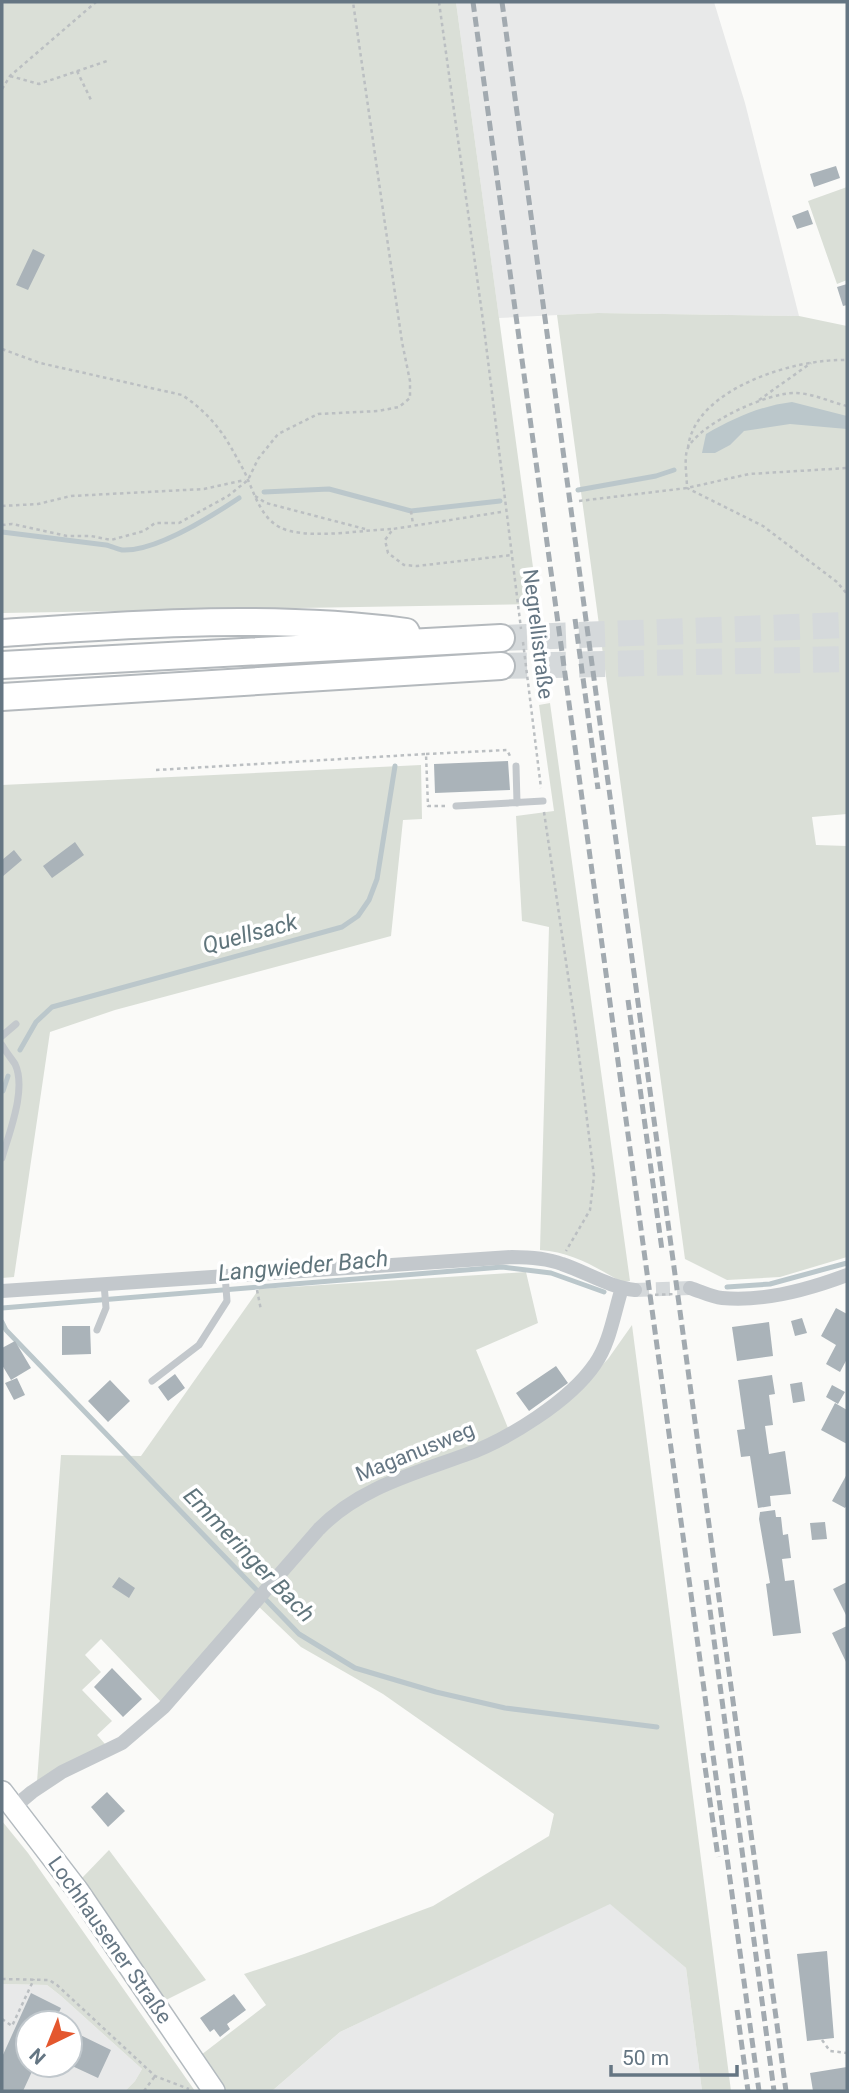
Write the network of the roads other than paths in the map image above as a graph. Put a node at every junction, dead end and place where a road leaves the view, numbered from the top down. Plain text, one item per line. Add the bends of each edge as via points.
1 (2, 633) edge
2 (2, 665) edge
3 (501, 666) tunnel mouth
4 (2, 697) edge
5 (516, 766) road end
6 (543, 801) road end
7 (517, 803) junction
8 (456, 806) road end
9 (16, 1024) dead end
10 (2, 1036) edge
11 (2, 1045) edge
12 (2, 1158) edge
13 (847, 1275) edge
14 (226, 1280) junction
15 (104, 1289) junction
16 (2, 1291) edge
17 (685, 1291) tunnel mouth
18 (97, 1330) dead end
19 (152, 1381) dead end
20 (8, 1800) edge
21 (214, 2091) edge

1 - 2 highway via 281,623 353,625 489,640
3 - 4 highway
5 - 7 lane
6 - 7 lane
7 - 8 lane
9 - 10 lane
11 - 12 lane via 16,1066 18,1082
13 - 17 street via 816,1287 745,1298
14 - 15 street
14 - 19 lane via 228,1301 199,1345
14 - 20 street, Maganusweg via 531,1257 634,1291 595,1364 561,1399 489,1445 348,1503 324,1523 164,1707 122,1742 32,1792
15 - 16 street
15 - 18 lane via 106,1308
20 - 21 main road, Lochhausener Straße via 78,1891

